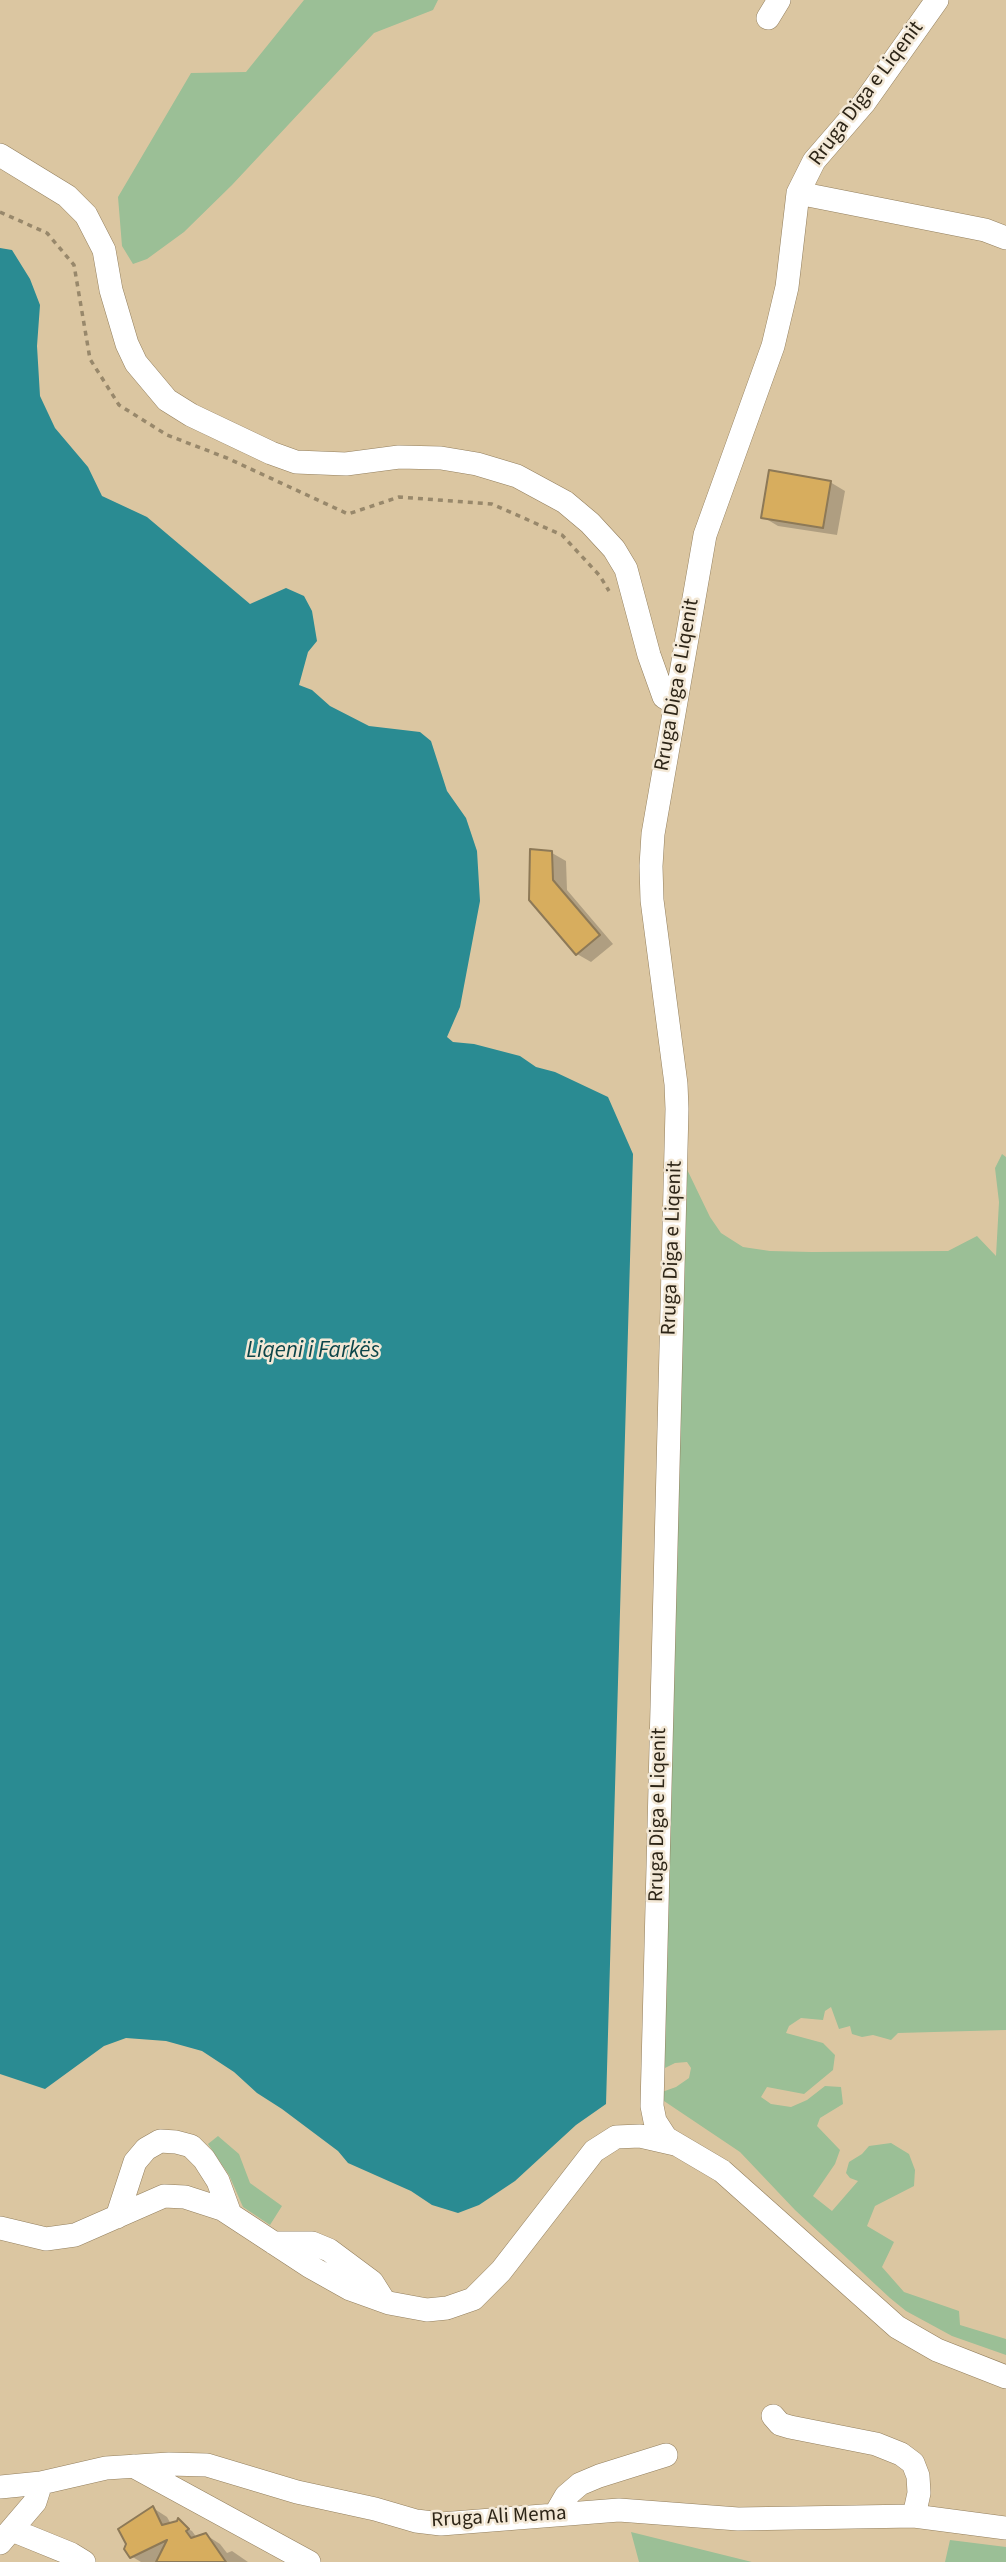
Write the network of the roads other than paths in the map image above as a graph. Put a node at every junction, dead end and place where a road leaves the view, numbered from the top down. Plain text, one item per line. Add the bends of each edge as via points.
1 (937, 0) edge
2 (0, 155) edge
3 (798, 193) junction
4 (1006, 238) edge
5 (674, 703) junction
6 (678, 2144) junction
7 (230, 2214) junction
8 (117, 2217) junction
9 (0, 2228) edge
10 (1006, 2377) edge
11 (773, 2416) dead end
12 (666, 2455) dead end
13 (132, 2466) junction
14 (41, 2483) junction
15 (0, 2487) edge
16 (555, 2515) junction
17 (914, 2516) junction
18 (1006, 2528) edge
19 (6, 2537) edge
20 (84, 2562) edge
21 (309, 2562) edge

1 - 3 street, Rruga Diga e Liqenit via 864,103 814,161
2 - 5 street via 67,196 86,215 104,250 111,290 136,363 167,400 191,415 296,462 441,458 517,477 565,502 614,549 626,569 649,655 664,696
3 - 4 street
3 - 5 street, Rruga Diga e Liqenit via 787,287 773,346 705,535
5 - 6 street, Rruga Diga e Liqenit via 650,866 677,1109 652,2106 659,2130
6 - 7 street via 640,2136 616,2137 594,2151 501,2271 473,2299 447,2308 426,2310 384,2301 366,2276 329,2250 312,2244 274,2243
6 - 10 street, Rruga Diga e Liqenit via 722,2171 897,2327 937,2350
7 - 8 street via 195,2199 164,2196
7 - 8 street via 218,2181 191,2146 160,2141 145,2149 135,2162
8 - 9 street via 75,2235 46,2239
11 - 17 street via 780,2424 876,2445 914,2463 919,2493
12 - 16 street via 580,2484
13 - 14 street, Rruga Ali Mema
13 - 16 street, Rruga Ali Mema via 207,2465 297,2492 441,2524
13 - 21 street
14 - 15 street, Rruga Ali Mema
14 - 19 street via 36,2502
16 - 17 street, Rruga Ali Mema via 619,2510 738,2519
17 - 18 street, Rruga Ali Mema
19 - 20 street via 71,2554

